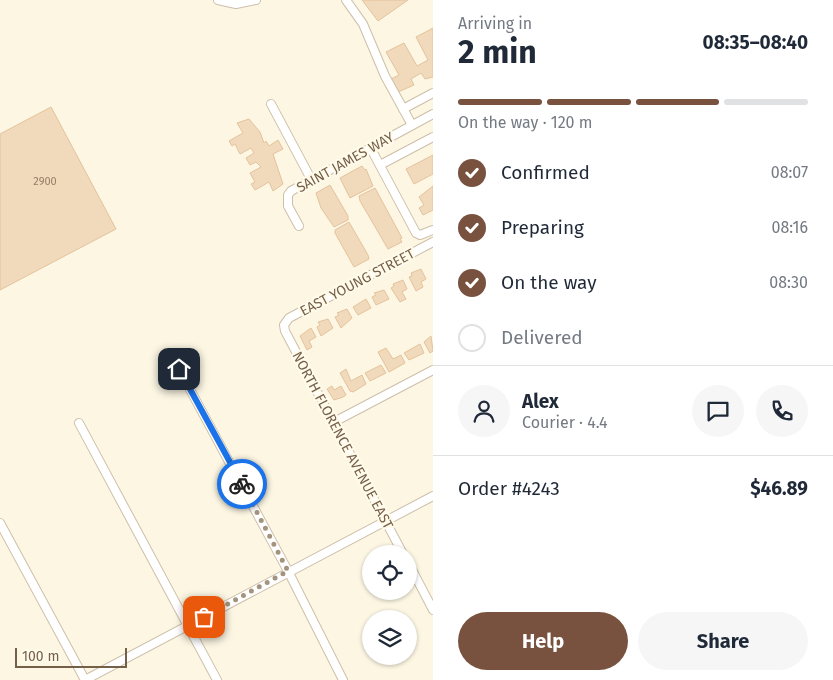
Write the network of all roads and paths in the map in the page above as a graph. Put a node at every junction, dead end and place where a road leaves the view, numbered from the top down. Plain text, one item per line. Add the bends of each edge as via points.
1 (218, 0) edge
2 (256, 0) edge
3 (346, 0) edge
4 (433, 93) edge
5 (271, 104) dead end
6 (403, 109) junction
7 (433, 114) edge
8 (412, 125) junction
9 (433, 137) edge
10 (370, 147) junction
11 (380, 165) junction
12 (311, 180) junction
13 (299, 226) dead end
14 (433, 230) edge
15 (433, 242) edge
16 (284, 325) joint
17 (179, 369) dead end
18 (433, 370) edge
19 (334, 422) junction
20 (79, 423) dead end
21 (433, 496) edge
22 (386, 521) junction
23 (0, 523) edge
24 (398, 545) edge
25 (288, 571) junction
26 (417, 579) edge
27 (433, 610) edge
28 (187, 626) junction
29 (340, 679) edge
30 (85, 680) edge
31 (217, 680) edge

1 - 2 street via 236,4
3 - 6 street via 363,24
4 - 6 street
5 - 12 street
6 - 8 street
7 - 8 street, SAINT JAMES WAY
8 - 10 street, SAINT JAMES WAY
9 - 11 street
10 - 11 street
10 - 12 street, SAINT JAMES WAY
11 - 14 street via 416,233 420,235
12 - 13 street, SAINT JAMES WAY via 294,188 288,195 288,206
15 - 16 street, EAST YOUNG STREET via 289,318
16 - 19 street, NORTH FLORENCE AVENUE EAST
17 - 25 street
18 - 19 street
19 - 22 street, NORTH FLORENCE AVENUE EAST
20 - 28 street
21 - 22 street
22 - 24 street, NORTH FLORENCE AVENUE EAST
22 - 25 street
23 - 30 street
25 - 28 street
25 - 29 street
26 - 27 street
28 - 30 street
28 - 31 street

